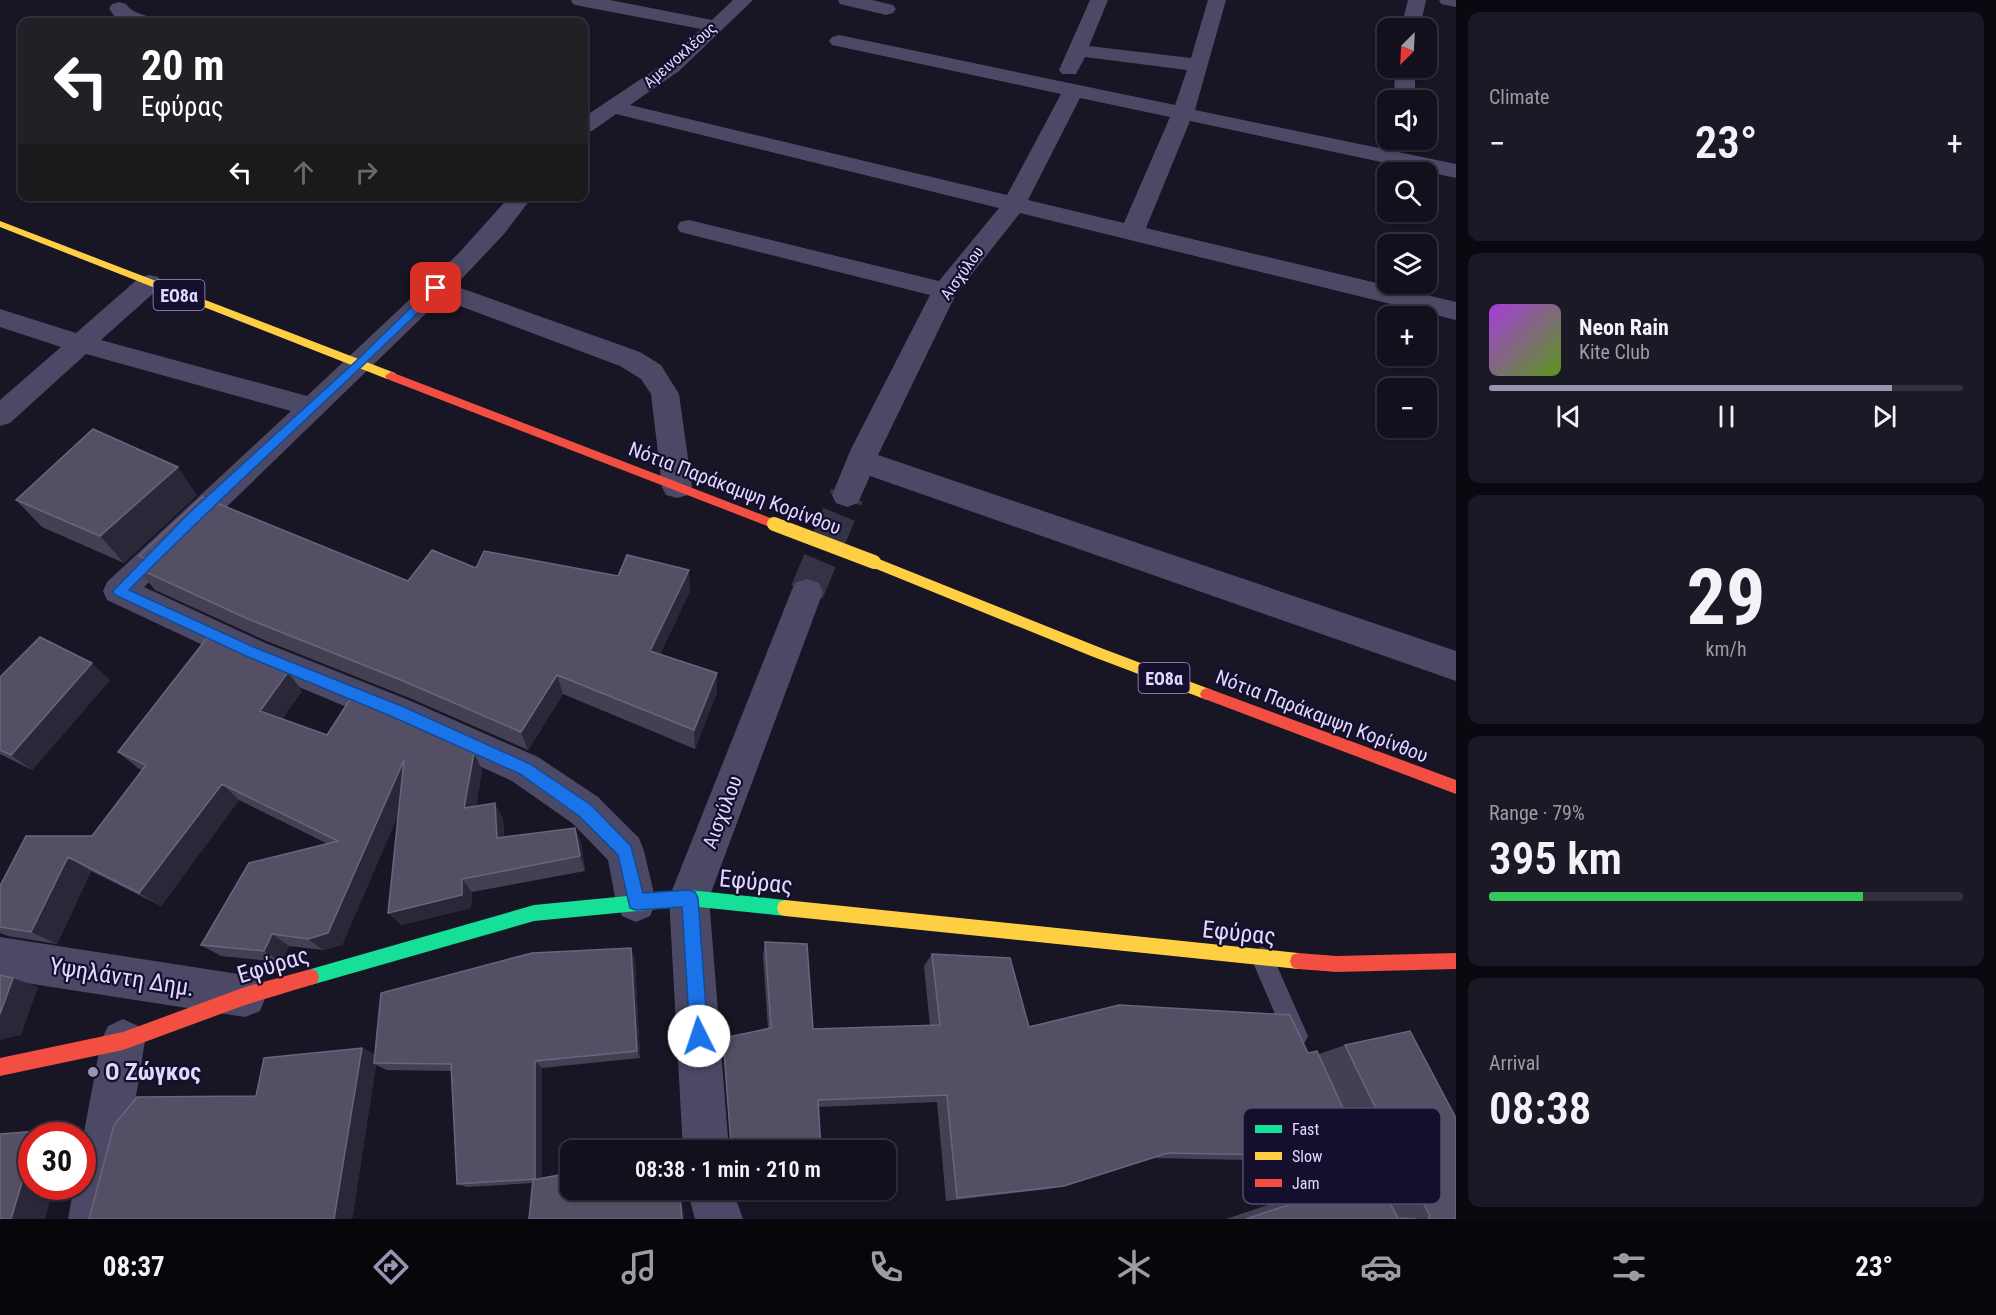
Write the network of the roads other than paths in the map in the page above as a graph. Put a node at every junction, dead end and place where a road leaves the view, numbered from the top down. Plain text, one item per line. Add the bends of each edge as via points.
1 (580, 0) edge
2 (743, 0) edge
3 (847, 0) edge
4 (1099, 0) edge
5 (1216, 0) edge
6 (1411, 0) edge
7 (1416, 0) edge
8 (1448, 0) edge
9 (1456, 1) edge
10 (119, 8) dead end
11 (886, 9) dead end
12 (132, 18) edge
13 (1413, 18) edge
14 (715, 26) junction
15 (839, 40) dead end
16 (1076, 50) junction
17 (1199, 65) junction
18 (1068, 89) junction
19 (1183, 113) junction
20 (594, 116) edge
21 (1377, 145) edge
22 (1404, 150) edge
23 (1456, 171) edge
24 (518, 201) edge
25 (1016, 203) junction
26 (0, 224) edge
27 (689, 227) dead end
28 (1132, 232) junction
29 (149, 283) junction
30 (436, 288) junction
31 (945, 291) junction
32 (1456, 311) edge
33 (0, 318) edge
34 (81, 344) junction
35 (358, 365) junction
36 (311, 407) junction
37 (0, 416) edge
38 (861, 461) junction
39 (677, 487) junction
40 (847, 495) tunnel mouth
41 (807, 592) tunnel mouth
42 (1456, 666) edge
43 (1456, 787) edge
44 (689, 898) junction
45 (636, 902) junction
46 (0, 958) edge
47 (1262, 958) junction
48 (1456, 961) edge
49 (244, 996) junction
50 (123, 1041) junction
51 (1303, 1053) edge
52 (0, 1067) edge
53 (705, 1140) edge
54 (713, 1200) edge
55 (1374, 1204) edge
56 (92, 1219) edge
57 (719, 1219) edge
58 (1381, 1219) edge

1 - 14 street
2 - 14 street, Αμεινοκλέους
3 - 11 street
4 - 16 street, Αισχύλου
5 - 17 street
6 - 7 street
7 - 13 street
8 - 9 street
10 - 12 street via 123,15
14 - 20 street, Αμεινοκλέους via 672,67
15 - 18 street
16 - 17 street
16 - 18 street, Αισχύλου
17 - 19 street
18 - 19 street
18 - 25 street, Αισχύλου
19 - 21 street
19 - 28 street
20 - 25 street
22 - 23 street
24 - 30 street
25 - 28 street
25 - 31 street, Αισχύλου
26 - 29 main road, Νότια Παράκαμψη Κορίνθου / ΕΟ8α
27 - 31 street
28 - 32 street
29 - 34 street
29 - 35 main road, Νότια Παράκαμψη Κορίνθου / ΕΟ8α
30 - 35 street
30 - 39 street via 630,359 651,372 665,394
31 - 38 street, Αισχύλου
33 - 34 street
34 - 36 street
34 - 37 street
35 - 36 street
35 - 39 main road, Νότια Παράκαμψη Κορίνθου / ΕΟ8α
36 - 45 street via 119,591 525,769 585,810 625,852
38 - 40 street, Αισχύλου
38 - 42 street
39 - 43 main road, Νότια Παράκαμψη Κορίνθου / ΕΟ8α, bridge via 1096,652
41 - 44 street, Αισχύλου
44 - 45 main road, Εφύρας
44 - 47 main road, Εφύρας
44 - 53 street, Αισχύλου
45 - 49 main road, Εφύρας via 534,913
46 - 49 street, Υψηλάντη Δημ.
47 - 48 main road, Εφύρας via 1336,964
47 - 51 lane
49 - 50 main road, Εφύρας
50 - 52 main road, Εφύρας
50 - 56 street
54 - 57 street
55 - 58 lane

